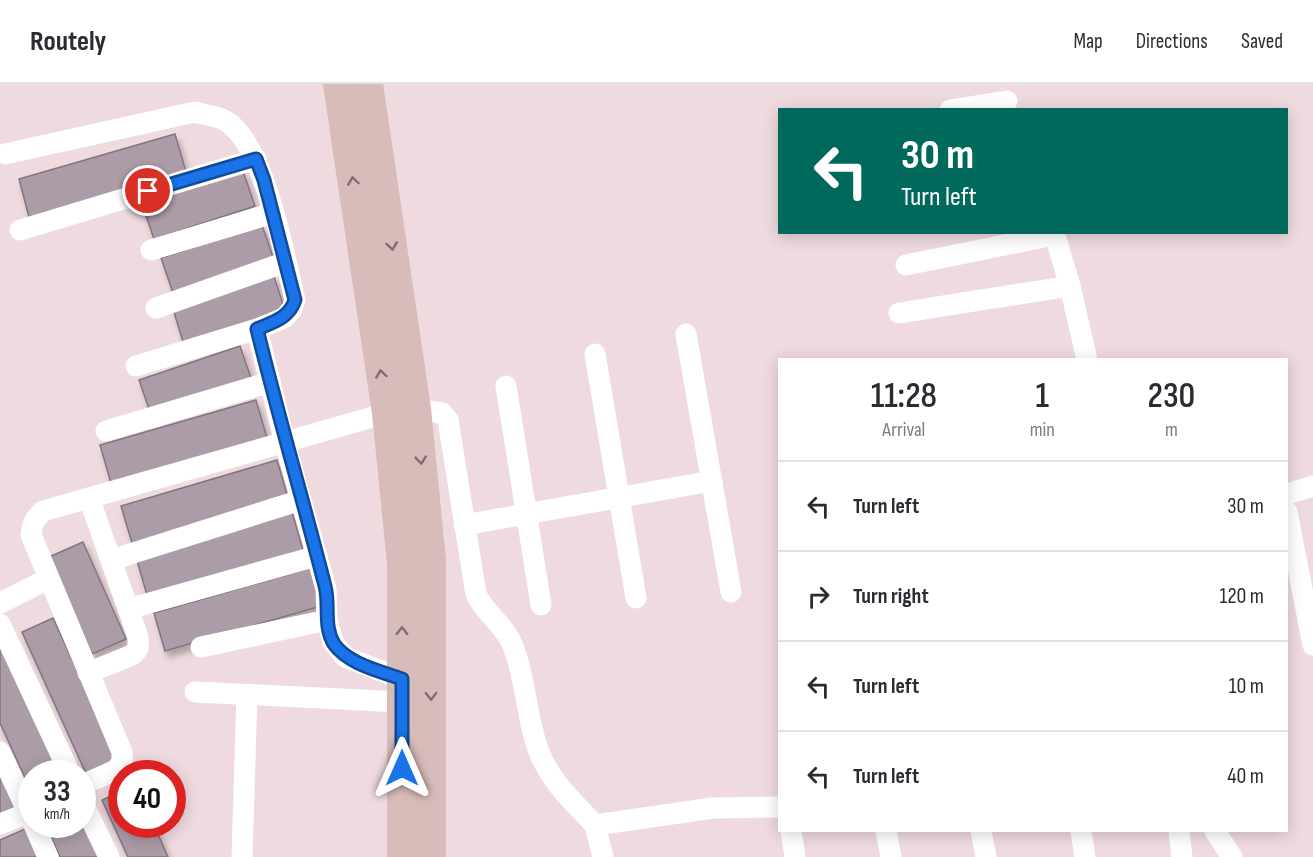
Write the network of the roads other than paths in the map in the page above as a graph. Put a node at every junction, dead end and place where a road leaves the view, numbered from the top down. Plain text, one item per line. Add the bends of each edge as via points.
1 (338, 84) edge
2 (368, 84) edge
3 (1006, 98) edge
4 (959, 108) edge
5 (5, 154) dead end
6 (256, 159) junction
7 (273, 213) junction
8 (20, 230) dead end
9 (1054, 234) edge
10 (151, 250) dead end
11 (286, 262) junction
12 (906, 265) dead end
13 (1070, 286) junction
14 (156, 308) dead end
15 (899, 314) dead end
16 (257, 329) junction
17 (686, 334) dead end
18 (595, 354) dead end
19 (1087, 358) edge
20 (136, 366) dead end
21 (270, 382) junction
22 (506, 386) dead end
23 (416, 410) junction
24 (387, 413) junction
25 (106, 431) dead end
26 (285, 442) junction
27 (712, 481) junction
28 (1313, 486) edge
29 (1288, 494) edge
30 (619, 497) junction
31 (89, 498) junction
32 (301, 500) junction
33 (527, 513) junction
34 (1288, 517) edge
35 (464, 525) junction
36 (317, 556) junction
37 (111, 560) junction
38 (48, 579) junction
39 (731, 592) dead end
40 (636, 598) dead end
41 (0, 603) edge
42 (541, 605) dead end
43 (128, 609) junction
44 (327, 620) junction
45 (0, 624) edge
46 (1313, 645) edge
47 (201, 647) dead end
48 (88, 673) junction
49 (402, 691) junction
50 (195, 692) dead end
51 (247, 694) junction
52 (0, 752) edge
53 (63, 760) edge
54 (96, 779) edge
55 (18, 790) edge
56 (778, 807) edge
57 (18, 820) edge
58 (0, 824) edge
59 (595, 825) junction
60 (96, 830) edge
61 (791, 832) edge
62 (886, 832) edge
63 (981, 832) edge
64 (1081, 832) edge
65 (1179, 832) edge
66 (1216, 832) edge
67 (40, 838) edge
68 (48, 857) edge
69 (109, 857) edge
70 (242, 857) edge
71 (402, 857) edge
72 (431, 857) edge
73 (603, 857) edge
74 (795, 857) edge
75 (891, 857) edge
76 (986, 857) edge
77 (1085, 857) edge
78 (1182, 857) edge
79 (1232, 857) edge

24 -> 1 street
2 -> 23 street
3 - 4 street
5 - 6 street via 195,112 226,120 246,140
6 - 7 street
6 - 8 street
7 - 10 street
7 - 11 street
9 - 12 street
9 - 13 street
11 - 14 street
11 - 16 street via 295,300 292,309 284,318
13 - 15 street
13 - 19 street
16 - 20 street
16 - 21 street
17 - 27 street
18 - 30 street
21 - 25 street
21 - 26 street
22 - 33 street
23 - 35 street via 442,413 448,420
23 -> 72 street via 431,561
24 - 26 street
49 -> 24 street via 402,563
26 - 31 street
26 - 32 street
27 - 30 street
27 - 39 street
28 - 29 street
30 - 33 street
30 - 40 street
31 - 37 street
31 - 38 street via 36,517 31,536
32 - 36 street
32 - 37 street
33 - 35 street
33 - 42 street
34 - 46 street
35 - 59 street via 477,594 513,646 538,749 552,777
36 - 43 street
36 - 44 street via 326,589
37 - 43 street
38 - 41 street
38 - 48 street
43 - 48 street via 138,649
44 - 47 street
44 - 49 street via 333,642 345,657
45 - 53 street
48 - 54 street via 122,752 122,762 116,770
49 - 51 street
49 - 71 street
50 - 51 street
51 - 70 street
52 - 55 street
56 - 59 street via 713,808
57 - 58 street
59 - 73 street
60 - 69 street
61 - 74 street
62 - 75 street
63 - 76 street
64 - 77 street
65 - 78 street
66 - 79 street
67 - 68 street

